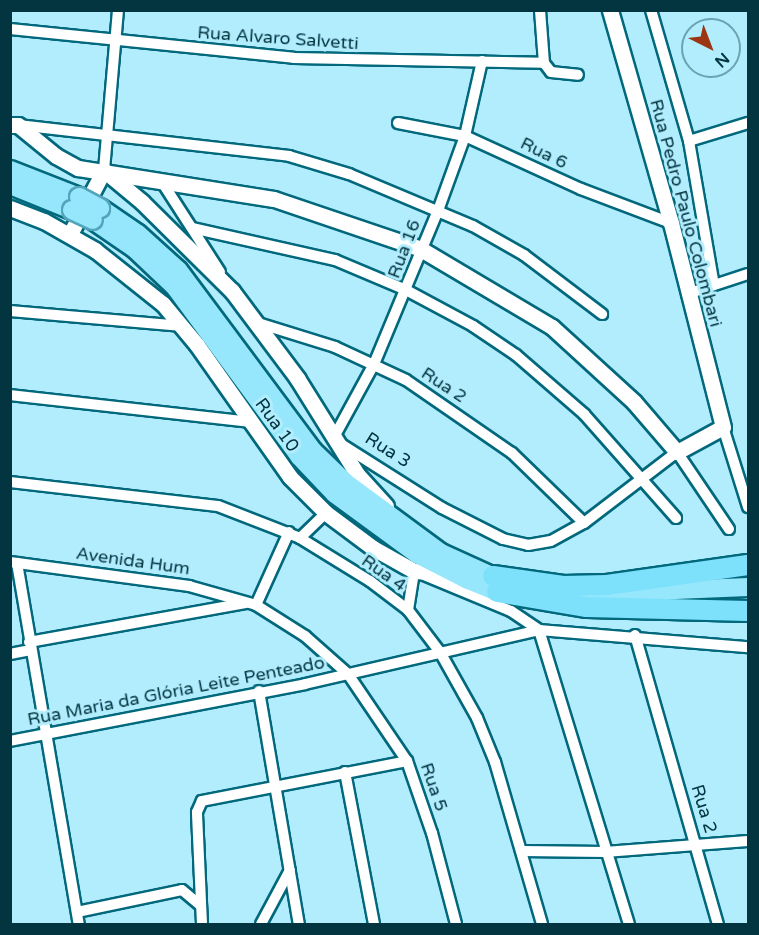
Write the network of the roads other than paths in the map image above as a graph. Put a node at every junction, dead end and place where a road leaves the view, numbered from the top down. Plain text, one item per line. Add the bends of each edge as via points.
1 (118, 10) edge
2 (540, 10) edge
3 (610, 10) edge
4 (651, 10) edge
5 (10, 29) edge
6 (114, 40) junction
7 (482, 61) junction
8 (544, 63) junction
9 (578, 75) dead end
10 (398, 123) dead end
11 (748, 123) edge
12 (14, 125) edge
13 (107, 135) junction
14 (465, 136) junction
15 (689, 141) junction
16 (10, 170) edge
17 (104, 170) junction
18 (162, 182) junction
19 (10, 185) edge
20 (76, 203) junction
21 (10, 208) edge
22 (439, 208) junction
23 (96, 214) junction
24 (671, 223) junction
25 (192, 228) junction
26 (70, 234) junction
27 (420, 248) junction
28 (748, 274) edge
29 (714, 285) junction
30 (406, 290) junction
31 (232, 291) junction
32 (687, 294) junction
33 (10, 311) edge
34 (602, 314) dead end
35 (258, 323) junction
36 (182, 326) junction
37 (374, 364) junction
38 (10, 395) edge
39 (250, 422) junction
40 (723, 427) junction
41 (333, 440) junction
42 (677, 452) junction
43 (643, 478) junction
44 (10, 482) edge
45 (748, 507) edge
46 (326, 513) junction
47 (676, 518) dead end
48 (584, 523) junction
49 (729, 529) dead end
50 (289, 532) junction
51 (411, 534) junction
52 (300, 538) junction
53 (14, 562) edge
54 (748, 565) edge
55 (414, 571) junction
56 (455, 574) junction
57 (495, 584) junction
58 (748, 587) edge
59 (253, 603) junction
60 (408, 610) junction
61 (748, 610) edge
62 (539, 630) junction
63 (635, 635) junction
64 (30, 646) junction
65 (747, 646) edge
66 (440, 652) junction
67 (10, 654) edge
68 (748, 658) edge
69 (348, 674) junction
70 (259, 691) junction
71 (47, 731) junction
72 (10, 741) edge
73 (407, 761) junction
74 (345, 772) junction
75 (275, 785) junction
76 (748, 841) edge
77 (698, 847) junction
78 (522, 851) junction
79 (605, 852) junction
80 (290, 870) junction
81 (200, 905) junction
82 (77, 912) junction
83 (79, 924) edge
84 (202, 924) edge
85 (261, 924) edge
86 (299, 924) edge
87 (374, 924) edge
88 (456, 924) edge
89 (542, 924) edge
90 (629, 924) edge
91 (718, 924) edge

1 - 6 street
2 - 8 street
3 - 24 main road, Rua Pedro Paulo Colombari
4 - 15 street
5 - 6 street, Rua Alvaro Salvetti
6 - 7 street, Rua Alvaro Salvetti via 294,58
6 - 13 street
7 - 8 street, Rua Alvaro Salvetti
7 - 14 street, Rua 16
8 - 9 street via 551,72
10 - 14 street, Rua 6
11 - 15 street
12 - 13 street
12 - 17 main road via 78,168
13 - 17 street
13 - 22 street via 290,156 380,184
14 - 22 street, Rua 16
14 - 24 street, Rua 6 via 581,189
15 - 29 street
16 - 20 highway
17 - 18 main road
17 - 26 main road
17 - 31 main road
18 - 25 street, Rua 3
18 - 27 main road via 274,199
19 - 20 highway
20 - 23 highway, bridge
21 - 26 main road, Rua 10
22 - 27 street, Rua 16
22 - 34 street via 524,255
23 - 51 highway via 138,234 178,270 313,451 368,502
23 - 56 highway via 175,287 313,473 383,531
24 - 32 main road, Rua Pedro Paulo Colombari
25 - 30 street via 301,250
25 - 31 street, Rua 3
26 - 36 main road, Rua 10 via 146,289
27 - 30 street, Rua 16
27 - 42 main road via 552,327 634,402
28 - 29 street
29 - 32 street
30 - 37 street, Rua 16
30 - 43 street via 473,326 516,355 584,414
31 - 35 main road, Rua 3
32 - 40 main road, Rua Pedro Paulo Colombari
33 - 36 street
35 - 37 street, Rua 2 via 293,332
35 - 41 main road, Rua 3
36 - 39 main road, Rua 10
37 - 41 street, Rua 16
37 - 48 street, Rua 2 via 474,424 512,453
38 - 39 street
39 - 46 main road, Rua 10 via 290,477
40 - 42 main road
40 - 45 street
41 - 48 street, Rua 3 via 442,508 517,544 551,541
41 - 51 main road via 357,474
42 - 43 street, Rua 3
42 - 49 street
43 - 47 street
43 - 48 street, Rua 3
44 - 50 street, Rua 4 via 206,504
46 - 52 street
46 - 55 main road, Rua 10 via 373,548
50 - 52 street, Rua 4
50 - 59 street
51 - 57 highway
52 - 60 street, Rua 4 via 370,581
53 - 59 street, Avenida Hum via 152,578
53 - 64 street
54 - 57 highway via 607,585
55 - 56 main road
55 - 60 street
55 - 62 street, Rua 10 via 511,611
56 - 57 highway
57 - 58 highway via 535,594 593,596
57 - 61 highway via 586,607
59 - 64 street
59 - 69 street, Avenida Hum via 305,636
60 - 66 street, Rua 4
62 - 63 street, Rua Maria da Glória Leite Penteado
62 - 66 street, Rua Maria da Glória Leite Penteado
62 - 79 street
63 - 65 street, Rua Maria da Glória Leite Penteado
63 - 77 street, Rua 2
64 - 67 street
64 - 71 street
65 - 68 street
66 - 69 street, Rua Maria da Glória Leite Penteado
66 - 78 street, Rua 4 via 486,738
69 - 70 street, Rua Maria da Glória Leite Penteado
69 - 73 street, Rua 5
70 - 71 street, Rua Maria da Glória Leite Penteado
70 - 75 street
71 - 72 street, Rua Maria da Glória Leite Penteado
71 - 82 street
73 - 74 street
73 - 88 street, Rua 5
74 - 75 street
74 - 87 street
75 - 80 street
75 - 81 street via 205,799 199,804
76 - 77 street
77 - 79 street
77 - 91 street, Rua 2
78 - 79 street
78 - 89 street, Rua 4
79 - 90 street
80 - 85 street
80 - 86 street
81 - 82 street via 182,890
81 - 84 street
82 - 83 street

